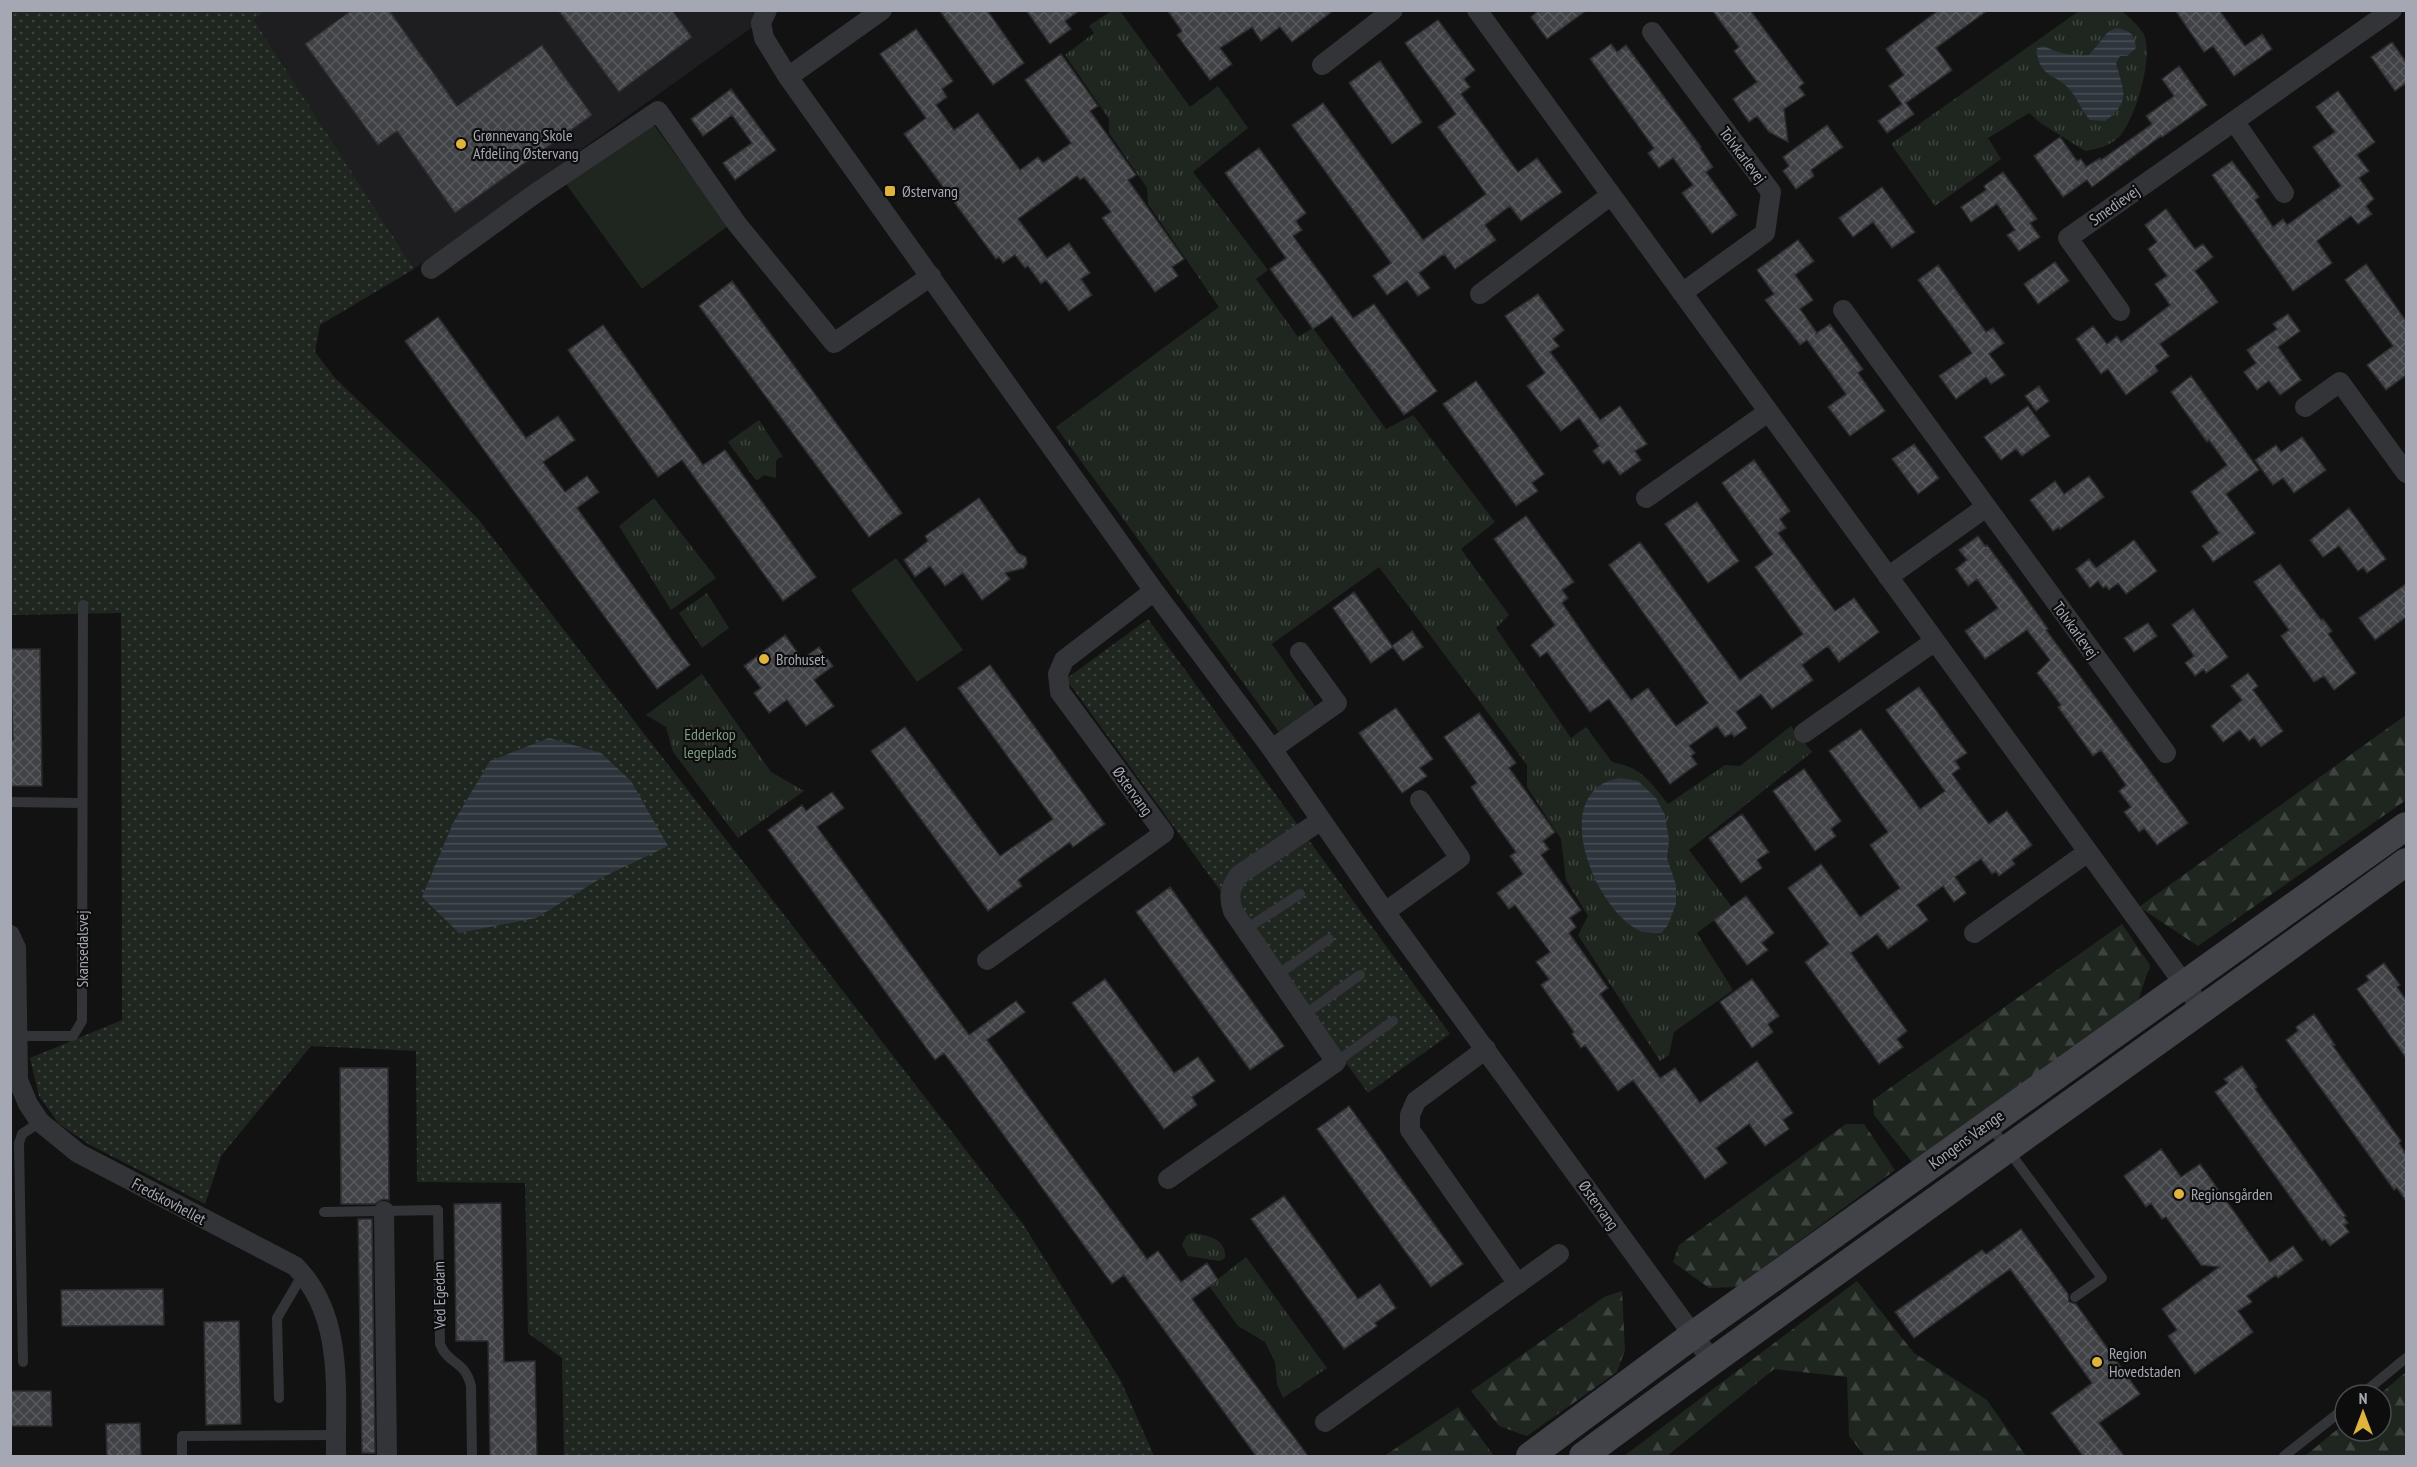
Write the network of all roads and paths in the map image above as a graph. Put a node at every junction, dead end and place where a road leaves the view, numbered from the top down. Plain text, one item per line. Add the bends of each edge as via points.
1 (767, 10) edge
2 (882, 10) edge
3 (1393, 10) edge
4 (1477, 10) edge
5 (2392, 10) edge
6 (1652, 32) dead end
7 (1322, 65) dead end
8 (788, 77) junction
9 (2234, 122) junction
10 (2284, 193) dead end
11 (1611, 195) junction
12 (431, 268) dead end
13 (931, 276) junction
14 (1682, 293) junction
15 (1480, 294) dead end
16 (1843, 310) dead end
17 (2120, 311) dead end
18 (2305, 407) dead end
19 (1768, 412) junction
20 (2401, 453) edge
21 (2406, 473) edge
22 (1646, 498) dead end
23 (1986, 507) junction
24 (1888, 577) junction
25 (1155, 591) junction
26 (83, 605) dead end
27 (1935, 642) junction
28 (1300, 652) dead end
29 (1804, 733) dead end
30 (1272, 749) junction
31 (2166, 753) dead end
32 (1420, 800) dead end
33 (10, 802) edge
34 (82, 802) junction
35 (1320, 821) junction
36 (2406, 826) edge
37 (2088, 852) junction
38 (2406, 862) edge
39 (1300, 894) dead end
40 (1385, 912) junction
41 (1246, 929) junction
42 (1974, 933) dead end
43 (10, 935) edge
44 (1329, 939) dead end
45 (987, 960) dead end
46 (1277, 975) junction
47 (1360, 975) dead end
48 (2183, 983) junction
49 (2203, 1010) junction
50 (1304, 1015) junction
51 (1393, 1021) dead end
52 (13, 1036) edge
53 (1486, 1048) junction
54 (1336, 1062) junction
55 (40, 1122) junction
56 (1989, 1123) junction
57 (2006, 1150) junction
58 (1168, 1179) dead end
59 (384, 1211) junction
60 (324, 1212) dead end
61 (1559, 1254) dead end
62 (303, 1274) junction
63 (1518, 1284) junction
64 (2075, 1297) dead end
65 (1693, 1335) junction
66 (2406, 1358) edge
67 (1712, 1361) junction
68 (23, 1362) dead end
69 (2376, 1383) edge
70 (279, 1398) dead end
71 (2333, 1417) edge
72 (1325, 1422) dead end
73 (336, 1435) junction
74 (182, 1456) edge
75 (336, 1456) edge
76 (387, 1456) edge
77 (472, 1456) edge
78 (1530, 1456) edge
79 (1583, 1456) edge
80 (2284, 1456) edge

1 - 8 street, Østervang via 761,23 764,38
2 - 8 street
3 - 7 street
4 - 11 street
5 - 9 street, Smedievej
6 - 14 street, Tolvkarlevej via 1771,192 1765,233
8 - 13 street, Østervang
9 - 10 street
9 - 17 street, Smedievej via 2068,238
11 - 14 street
11 - 15 street
12 - 13 street via 658,111 737,224 834,343
13 - 25 street, Østervang
14 - 19 street
16 - 23 street, Tolvkarlevej
18 - 20 street via 2340,382
19 - 22 street
19 - 24 street
20 - 21 street
23 - 24 street
23 - 31 street, Tolvkarlevej
24 - 27 street
25 - 30 street, Østervang
25 - 45 street, Østervang via 1064,660 1058,674 1060,692 1164,833
26 - 34 lane, Skansedalsvej
27 - 29 street
27 - 37 street
28 - 30 street via 1337,703
30 - 35 street, Østervang
32 - 40 street via 1460,858
33 - 34 lane
34 - 52 lane, Skansedalsvej via 82,1021 73,1036
35 - 40 street, Østervang
35 - 41 street via 1239,875 1230,887 1233,911
36 - 48 street, Kongens Vænge
37 - 42 street
37 - 48 street
38 - 49 street, Kongens Vænge
39 - 41 lane
40 - 53 street, Østervang
41 - 46 street
43 - 52 street, Fredskovhellet via 16,948
44 - 46 lane
46 - 50 street
47 - 50 lane
48 - 49 street
48 - 56 street, Kongens Vænge
49 - 57 street, Kongens Vænge
50 - 54 street
51 - 54 lane
52 - 55 street, Fredskovhellet via 18,1080
53 - 63 street via 1416,1101 1410,1115 1410,1130
53 - 65 street, Østervang
54 - 58 street
55 - 62 street, Fredskovhellet via 78,1153 295,1266
55 - 68 lane via 22,1134 19,1143
56 - 57 lane
56 - 65 street, Kongens Vænge
57 - 64 lane via 2102,1278
57 - 67 street, Kongens Vænge
59 - 60 lane, Ved Egedam
59 - 76 street
59 - 77 lane, Ved Egedam via 438,1210 440,1344 443,1353 468,1374
61 - 63 street
62 - 70 lane via 277,1318
62 - 73 street, Fredskovhellet via 326,1313 333,1343
63 - 72 street
65 - 67 street, Østervang
65 - 78 street, Kongens Vænge
66 - 69 lane
67 - 79 street, Kongens Vænge
71 - 80 lane
73 - 74 lane via 182,1437
73 - 75 street, Fredskovhellet

